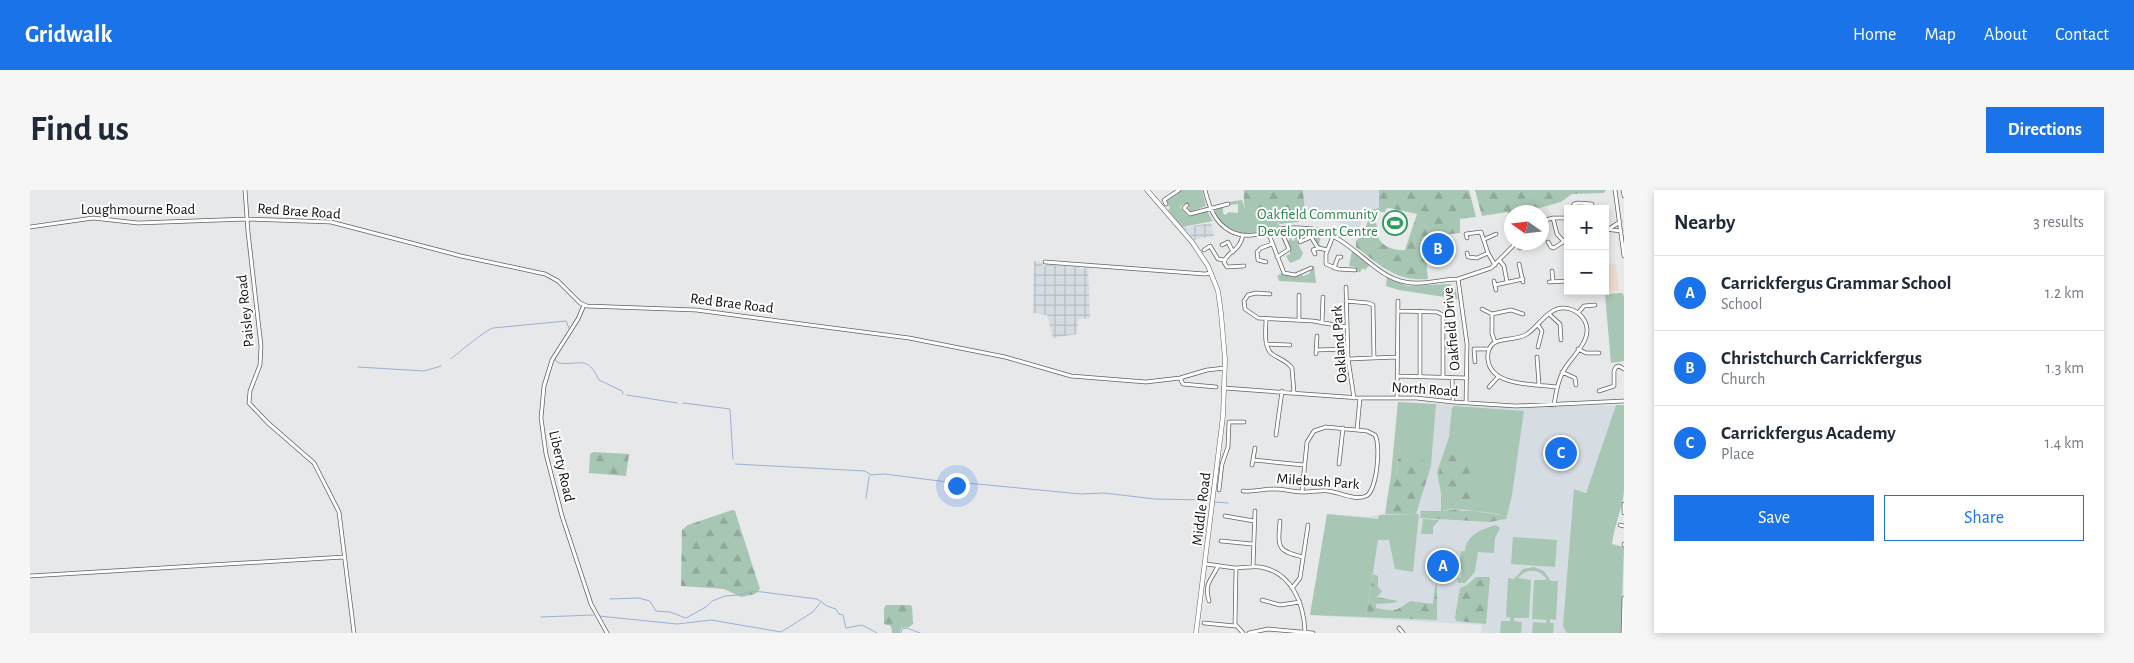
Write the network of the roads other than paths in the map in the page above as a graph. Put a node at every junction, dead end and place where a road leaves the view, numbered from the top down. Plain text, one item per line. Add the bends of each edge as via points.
1 (245, 190) edge
2 (1148, 190) edge
3 (1179, 190) edge
4 (1205, 190) edge
5 (1615, 190) edge
6 (1623, 190) edge
7 (1624, 196) edge
8 (1166, 204) dead end
9 (1228, 204) dead end
10 (1574, 205) edge
11 (1592, 205) edge
12 (1187, 206) dead end
13 (1210, 208) junction
14 (1553, 218) junction
15 (1564, 218) edge
16 (247, 219) junction
17 (1549, 219) edge
18 (1620, 222) junction
19 (30, 227) edge
20 (1609, 229) edge
21 (1609, 230) edge
22 (1621, 231) junction
23 (1268, 232) junction
24 (1282, 233) dead end
25 (1496, 234) dead end
26 (1243, 235) junction
27 (1302, 235) dead end
28 (1333, 236) junction
29 (1291, 237) dead end
30 (1467, 238) dead end
31 (1305, 239) junction
32 (1485, 239) junction
33 (1286, 240) junction
34 (1300, 242) dead end
35 (1563, 242) joint
36 (1272, 244) junction
37 (1549, 244) edge
38 (1222, 246) dead end
39 (1318, 248) junction
40 (1204, 250) dead end
41 (1327, 250) junction
42 (1510, 250) edge
43 (1234, 252) junction
44 (1488, 253) junction
45 (1315, 254) dead end
46 (1624, 256) edge
47 (1277, 257) junction
48 (1338, 257) dead end
49 (1468, 257) dead end
50 (1224, 260) junction
51 (1239, 260) dead end
52 (1500, 261) junction
53 (1045, 262) dead end
54 (1266, 262) dead end
55 (1519, 264) dead end
56 (1495, 265) junction
57 (1311, 268) dead end
58 (1334, 268) junction
59 (1355, 270) dead end
60 (1552, 271) dead end
61 (1211, 273) junction
62 (1458, 279) junction
63 (1564, 281) edge
64 (1508, 282) junction
65 (1346, 288) dead end
66 (1496, 290) dead end
67 (1270, 294) dead end
68 (1299, 295) dead end
69 (1323, 296) dead end
70 (1346, 301) junction
71 (1398, 301) dead end
72 (584, 305) junction
73 (1595, 305) dead end
74 (1522, 308) dead end
75 (1482, 309) dead end
76 (1398, 311) junction
77 (1420, 311) junction
78 (1578, 313) junction
79 (1492, 314) junction
80 (1549, 314) junction
81 (1266, 319) junction
82 (1299, 321) junction
83 (1322, 324) junction
84 (1538, 325) junction
85 (1348, 326) junction
86 (1316, 336) dead end
87 (1561, 340) dead end
88 (1495, 342) junction
89 (1266, 344) junction
90 (1290, 345) dead end
91 (1538, 347) dead end
92 (1348, 349) junction
93 (1490, 349) junction
94 (1578, 349) junction
95 (1598, 353) dead end
96 (1397, 357) junction
97 (1538, 357) dead end
98 (1374, 358) junction
99 (1348, 359) junction
100 (1475, 362) dead end
101 (1225, 368) junction
102 (1624, 369) edge
103 (1562, 372) junction
104 (1397, 376) junction
105 (1420, 376) junction
106 (1443, 377) junction
107 (1498, 377) junction
108 (1180, 378) junction
109 (1452, 378) junction
110 (1467, 378) junction
111 (1538, 385) junction
112 (1576, 385) dead end
113 (1216, 387) dead end
114 (1489, 387) dead end
115 (1557, 387) junction
116 (1224, 388) junction
117 (1282, 391) junction
118 (1294, 392) junction
119 (1604, 396) dead end
120 (1354, 398) junction
121 (1360, 398) junction
122 (1397, 398) junction
123 (1453, 399) dead end
124 (1624, 401) edge
125 (1466, 403) junction
126 (1554, 405) junction
127 (1244, 422) dead end
128 (1343, 428) junction
129 (1357, 430) junction
130 (1276, 435) dead end
131 (1220, 446) junction
132 (1228, 447) junction
133 (1255, 448) dead end
134 (1253, 460) junction
135 (1339, 464) dead end
136 (1252, 465) dead end
137 (1304, 465) junction
138 (1219, 490) dead end
139 (1243, 491) dead end
140 (1302, 492) junction
141 (1624, 504) edge
142 (1255, 511) dead end
143 (1624, 513) edge
144 (1225, 516) dead end
145 (1254, 521) junction
146 (1280, 521) dead end
147 (1308, 525) dead end
148 (1221, 541) dead end
149 (1252, 544) junction
150 (344, 557) junction
151 (1303, 557) junction
152 (1205, 564) junction
153 (1218, 566) junction
154 (1253, 567) junction
155 (1236, 568) junction
156 (30, 576) edge
157 (1293, 588) junction
158 (1624, 598) edge
159 (1262, 600) dead end
160 (1209, 601) dead end
161 (1300, 602) junction
162 (1204, 623) dead end
163 (1235, 626) junction
164 (1399, 628) dead end
165 (1305, 632) edge
166 (354, 633) edge
167 (607, 633) edge
168 (1196, 633) edge
169 (1243, 633) edge
170 (1249, 633) edge
171 (1312, 633) edge
172 (1403, 633) edge
173 (1623, 633) edge

1 - 16 street
2 - 61 main road, Middle Road via 1192,242
3 - 8 street via 1164,200
4 - 13 street
5 - 18 street
6 - 7 street
9 - 13 street
10 - 11 street
12 - 13 street via 1184,208 1190,214
13 - 26 street via 1224,227
14 - 15 street
14 - 17 street
14 - 35 street via 1556,232
16 - 19 street, Loughmourne Road via 138,223 93,218
16 - 72 street, Red Brae Road via 338,223 461,256 532,270 558,281
16 - 150 street, Paisley Road via 261,346 260,365 249,403 314,463 338,512
18 - 20 street
18 - 22 street
21 - 22 street
22 - 46 street
23 - 26 street, Oakfield Drive
23 - 28 street, Oakfield Drive via 1299,228
23 - 36 street
24 - 33 street
25 - 32 street
26 - 43 street
27 - 31 street
28 - 41 street
28 - 62 street, Oakfield Drive via 1397,280 1421,283
29 - 33 street
30 - 32 street via 1466,234 1479,231
31 - 34 street
31 - 39 street via 1312,238
32 - 44 street
33 - 47 street via 1289,250
35 - 37 street via 1554,248
36 - 47 street
36 - 54 street via 1256,254 1259,260
38 - 43 street via 1228,242
39 - 41 street
39 - 45 street via 1313,250
40 - 50 street via 1210,246 1218,258
41 - 58 street via 1325,263
42 - 52 street
43 - 50 street
44 - 49 street via 1477,258
44 - 56 street
47 - 57 street via 1282,272 1287,275 1296,275
48 - 58 street
50 - 51 street via 1227,267 1242,267
52 - 56 street
52 - 64 street
53 - 61 street
55 - 64 street via 1523,280
56 - 62 street
58 - 59 street
60 - 63 street via 1551,281
61 - 101 main road, Middle Road via 1221,308
62 - 110 street, Oakfield Drive via 1466,328
64 - 66 street via 1494,283
65 - 70 street, Oakland Park
67 - 81 street via 1251,293 1244,301 1250,314
68 - 82 street
69 - 83 street
70 - 85 street, Oakland Park
70 - 98 street via 1373,305
71 - 76 street
72 - 108 street, Red Brae Road via 696,310 909,338 1005,357 1070,376 1139,382
72 - 167 street, Liberty Road via 549,366 541,418 562,516 591,604
73 - 78 street via 1584,306
74 - 79 street via 1522,313 1510,310
75 - 79 street
76 - 77 street
76 - 96 street
77 - 105 street
77 - 106 street via 1440,312 1444,316
78 - 80 street via 1564,308
78 - 94 street via 1587,331
79 - 88 street
80 - 84 street
80 - 87 street via 1560,324
81 - 82 street
81 - 89 street
82 - 83 street
83 - 85 street
84 - 88 street via 1518,339
84 - 91 street via 1542,331
85 - 92 street, Oakland Park
86 - 92 street via 1316,352
88 - 93 street
89 - 90 street
89 - 118 street via 1271,353 1292,368
92 - 99 street, Oakland Park
93 - 100 street via 1474,349
93 - 107 street via 1489,364
94 - 95 street
94 - 103 street
96 - 98 street
96 - 104 street
97 - 111 street
98 - 99 street
99 - 120 street, Oakland Park
101 - 108 street, Red Brae Road
101 - 116 main road, Middle Road
102 - 119 street via 1615,368 1614,386 1601,390
103 - 112 street via 1575,378
103 - 115 street
104 - 105 street
104 - 122 street
105 - 106 street
106 - 109 street
107 - 111 street
107 - 114 street
108 - 113 street via 1183,384
109 - 110 street
109 - 123 street
110 - 125 street, Oakfield Drive
111 - 115 street
115 - 126 street
116 - 117 street, North Road
116 - 131 main road, Middle Road
117 - 118 street, North Road
117 - 130 street
118 - 120 street, North Road
120 - 121 street, North Road
121 - 122 street, North Road
121 - 129 street
122 - 125 street, North Road
124 - 126 street, North Road
125 - 126 street, North Road
127 - 132 street via 1230,421
128 - 129 street
128 - 135 street
128 - 137 street via 1322,427 1312,432 1307,442
129 - 140 street, Milebush Park via 1373,433 1378,441 1372,492 1359,498 1322,490
131 - 132 street
131 - 152 main road, Middle Road
132 - 138 street
133 - 134 street
134 - 136 street
134 - 137 street
137 - 140 street
139 - 140 street, Milebush Park via 1275,489
141 - 143 street
142 - 145 street
144 - 145 street
145 - 149 street
146 - 151 street via 1280,549
147 - 151 street
148 - 149 street
149 - 154 street
150 - 156 street
150 - 166 street, Paisley Road
151 - 157 street via 1300,578
152 - 153 street
152 - 168 main road, Middle Road
153 - 155 street
153 - 160 street via 1208,581
154 - 155 street
154 - 157 street via 1273,572
155 - 163 street
157 - 161 street
158 - 173 street
159 - 161 street via 1283,605
161 - 165 street
162 - 163 street
163 - 169 street
164 - 172 street
165 - 170 street via 1268,629
165 - 171 street

